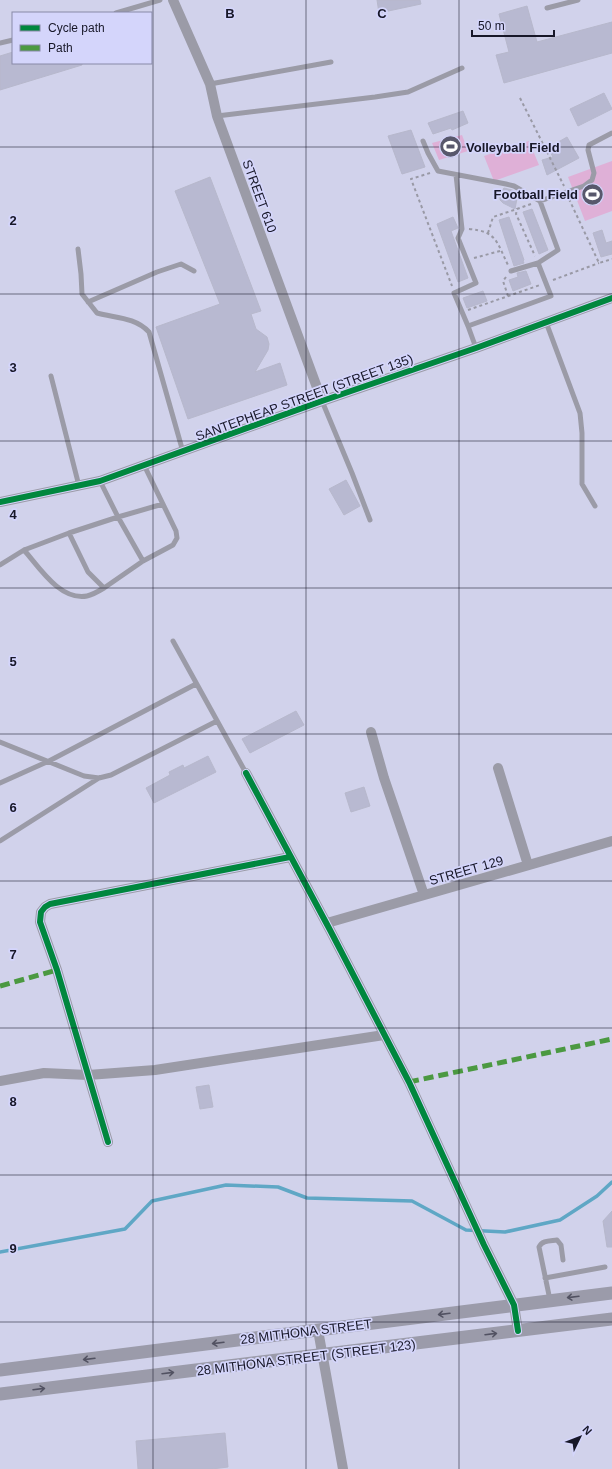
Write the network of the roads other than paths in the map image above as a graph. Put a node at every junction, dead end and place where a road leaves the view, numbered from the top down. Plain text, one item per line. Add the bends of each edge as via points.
1 (160, 0) edge
2 (173, 0) edge
3 (578, 0) edge
4 (547, 8) dead end
5 (119, 12) edge
6 (12, 40) edge
7 (0, 44) edge
8 (331, 62) dead end
9 (462, 68) dead end
10 (210, 84) junction
11 (217, 116) junction
12 (612, 133) edge
13 (423, 141) dead end
14 (456, 175) junction
15 (540, 201) junction
16 (78, 249) dead end
17 (538, 263) junction
18 (194, 271) dead end
19 (511, 271) road end
20 (612, 298) edge
21 (88, 302) junction
22 (546, 322) junction
23 (468, 326) junction
24 (476, 348) junction
25 (51, 376) dead end
26 (322, 401) junction
27 (182, 452) junction
28 (144, 465) junction
29 (100, 481) junction
30 (79, 486) junction
31 (0, 502) edge
32 (163, 504) junction
33 (595, 506) dead end
34 (118, 517) junction
35 (370, 520) dead end
36 (69, 534) junction
37 (24, 550) junction
38 (143, 562) junction
39 (0, 564) edge
40 (104, 588) junction
41 (174, 641) dead end
42 (196, 684) junction
43 (217, 721) junction
44 (371, 732) dead end
45 (0, 742) edge
46 (49, 761) junction
47 (498, 768) dead end
48 (246, 773) joint
49 (99, 778) junction
50 (0, 783) edge
51 (0, 841) edge
52 (612, 841) edge
53 (290, 857) junction
54 (528, 865) junction
55 (424, 895) junction
56 (327, 923) junction
57 (384, 1035) junction
58 (88, 1075) junction
59 (0, 1081) edge
60 (108, 1142) dead end
61 (563, 1260) dead end
62 (605, 1267) dead end
63 (545, 1278) junction
64 (612, 1292) edge
65 (550, 1300) junction
66 (514, 1305) junction
67 (612, 1319) edge
68 (318, 1330) junction
69 (518, 1331) junction
70 (323, 1354) junction
71 (0, 1370) edge
72 (0, 1394) edge
73 (343, 1469) edge

1 - 5 lane
2 - 10 street, STREET 610
3 - 4 lane
6 - 7 lane
8 - 10 lane
9 - 11 lane via 408,92
10 - 11 street, STREET 610
11 - 26 street, STREET 610
12 - 15 lane via 589,145 594,173 592,180 584,186
13 - 14 lane via 438,171
14 - 15 lane via 514,186
14 - 23 lane via 462,229 458,238 476,283 454,293
15 - 17 lane via 558,250
16 - 21 lane via 82,294
17 - 19 lane
17 - 23 lane via 551,296
18 - 21 lane via 181,264
20 - 22 street, SANTEPHEAP STREET (STREET 135)
21 - 27 lane via 97,313 135,321 149,332
22 - 24 street, SANTEPHEAP STREET (STREET 135)
22 - 33 lane via 580,413 582,484
23 - 24 lane
24 - 26 street, SANTEPHEAP STREET (STREET 135)
25 - 30 lane
26 - 27 street, SANTEPHEAP STREET (STREET 135)
26 - 35 lane
27 - 28 street, SANTEPHEAP STREET (STREET 135)
28 - 29 street, SANTEPHEAP STREET (STREET 135)
28 - 32 lane
29 - 30 street, SANTEPHEAP STREET (STREET 135)
29 - 34 lane
30 - 31 street, SANTEPHEAP STREET (STREET 135)
32 - 34 lane
32 - 38 lane via 177,538 174,545
34 - 36 lane
34 - 38 lane
36 - 37 lane
36 - 40 lane via 88,572
37 - 39 lane
37 - 40 lane via 52,583 68,594 86,596
38 - 40 lane
41 - 42 lane
42 - 43 lane
42 - 46 lane
43 - 48 lane
43 - 49 lane via 111,776
44 - 55 street
45 - 46 lane
46 - 49 lane via 84,776
46 - 50 lane
47 - 54 street
48 - 53 street
49 - 51 lane
52 - 54 street, STREET 129
53 - 56 street
53 - 58 street via 45,907 40,922
54 - 55 street, STREET 129
55 - 56 street, STREET 129
56 - 57 street
57 - 58 street via 155,1070
57 - 66 street via 409,1082
58 - 59 street via 44,1073
58 - 60 street
61 - 63 lane via 561,1245 557,1240 540,1244
62 - 63 lane
63 - 65 lane
64 -> 65 main road, 28 MITHONA STREET
65 - 66 main road, 28 MITHONA STREET
66 -> 68 main road, 28 MITHONA STREET
66 - 69 street
67 - 69 main road, 28 MITHONA STREET (STREET 123)
68 - 70 street
68 -> 71 main road, 28 MITHONA STREET
70 -> 69 main road, 28 MITHONA STREET (STREET 123)
72 -> 70 main road, 28 MITHONA STREET (STREET 123)
70 - 73 street

